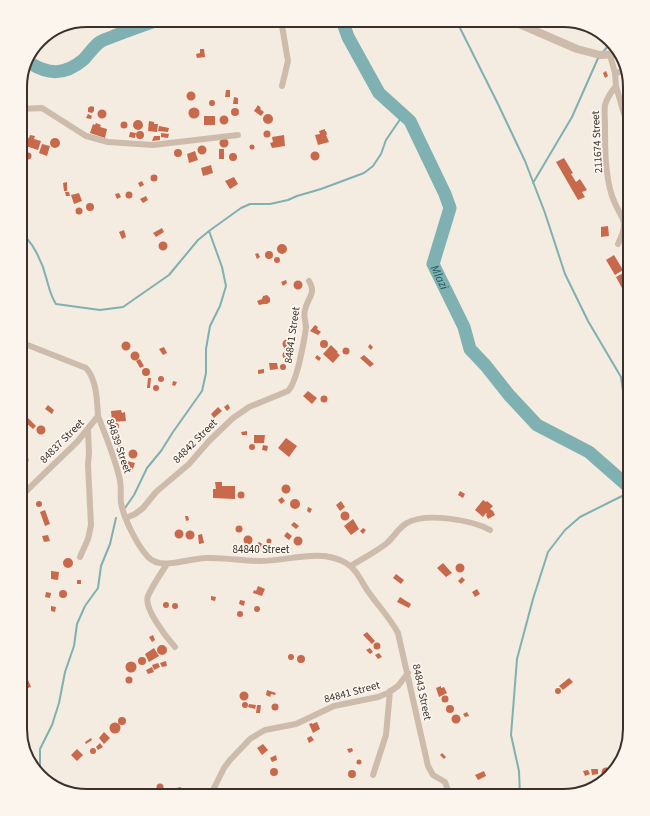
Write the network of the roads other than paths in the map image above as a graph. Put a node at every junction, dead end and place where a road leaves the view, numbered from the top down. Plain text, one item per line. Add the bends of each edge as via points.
1 (282, 27) edge
2 (526, 27) edge
3 (614, 55) edge
4 (610, 56) junction
5 (621, 72) edge
6 (616, 73) junction
7 (282, 86) dead end
8 (616, 86) junction
9 (27, 109) edge
10 (623, 110) edge
11 (238, 135) dead end
12 (623, 220) edge
13 (623, 231) edge
14 (618, 244) dead end
15 (309, 281) dead end
16 (27, 345) edge
17 (288, 391) joint
18 (98, 416) junction
19 (88, 430) junction
20 (27, 490) edge
21 (126, 518) junction
22 (490, 530) dead end
23 (80, 557) dead end
24 (167, 564) junction
25 (351, 566) junction
26 (369, 593) joint
27 (175, 647) dead end
28 (408, 673) junction
29 (390, 692) junction
30 (373, 775) dead end
31 (214, 789) edge
32 (448, 789) edge

1 - 7 street via 288,61
2 - 4 street via 577,49
3 - 4 street
4 - 6 street
5 - 6 street
6 - 8 street
8 - 10 street
8 - 12 street, 211674 Street via 605,107 605,138 612,197
9 - 11 street via 42,108 86,136 108,142 153,145
13 - 14 street, 211674 Street
15 - 17 street, 84841 Street via 312,289 305,310 304,342 294,381
16 - 18 street, 84837 Street via 86,368 92,376
17 - 21 street, 84842 Street via 249,407 233,418 209,440 189,464 156,492 143,508
18 - 19 street, 84837 Street
18 - 21 street, 84839 Street via 120,477 122,506
19 - 20 street, 84837 Street
19 - 23 street via 91,525
21 - 24 street, 84839 Street via 142,549 151,560
22 - 25 street via 464,522 434,518 412,521 403,525 387,543
24 - 25 street, 84840 Street via 197,558 278,560 328,556
24 - 27 street via 147,600 160,629
25 - 26 street, 84840 Street
26 - 28 street, 84843 Street via 389,617 398,633
28 - 29 street, 84841 Street
28 - 32 street, 84843 Street via 428,766 433,775 445,782
29 - 30 street via 386,736
29 - 31 street, 84841 Street via 334,706 296,724 265,730 250,739 230,760

